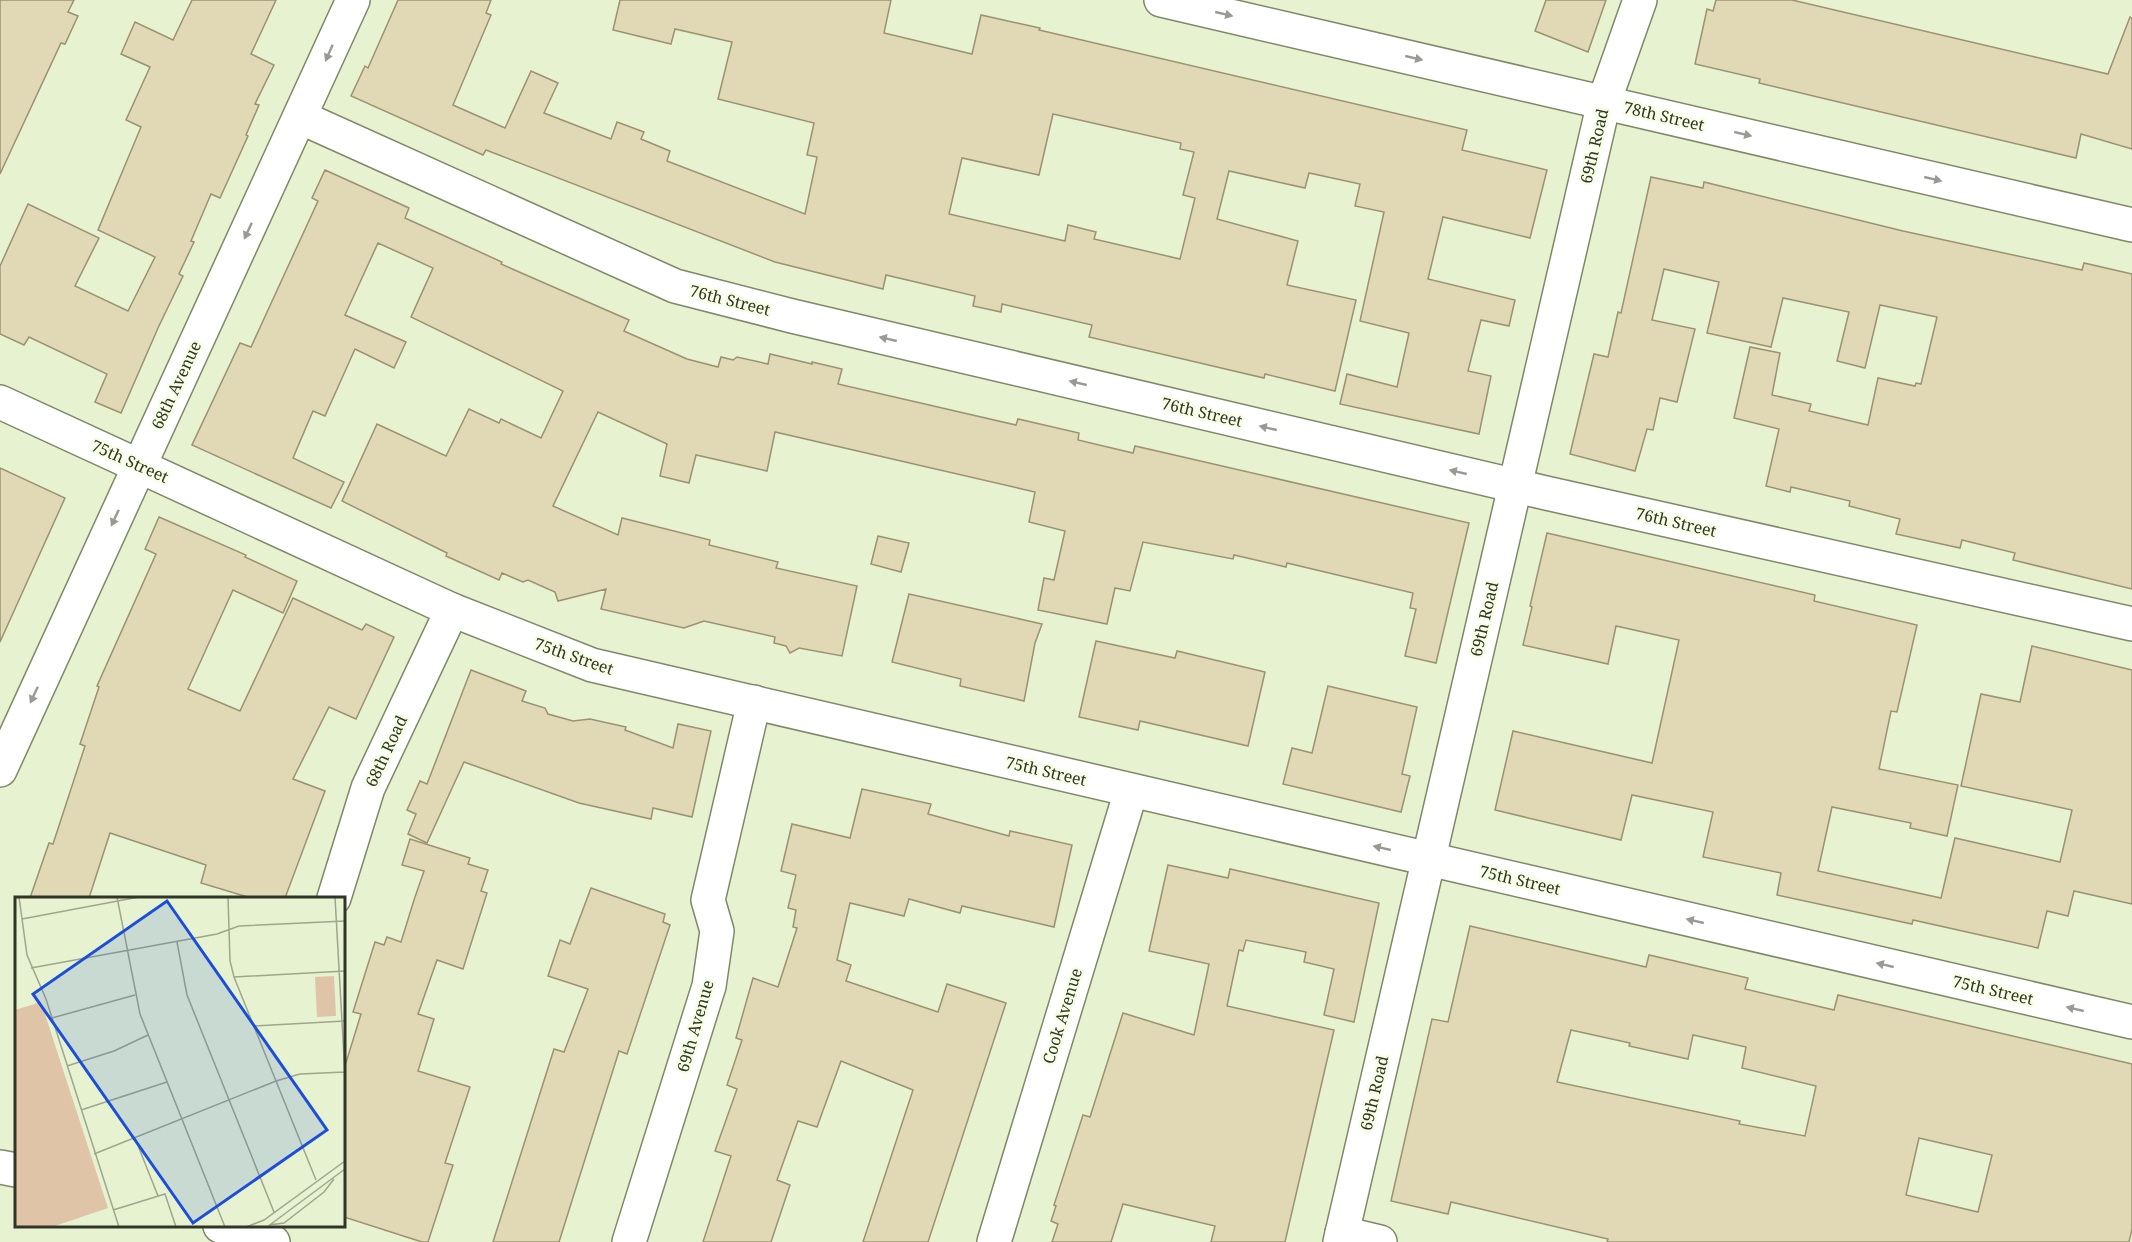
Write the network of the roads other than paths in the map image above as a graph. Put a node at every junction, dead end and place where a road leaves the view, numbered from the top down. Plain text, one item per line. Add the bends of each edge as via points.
1 (353, 0) edge
2 (1165, 0) edge
3 (1640, 0) edge
4 (1604, 102) junction
5 (300, 117) junction
6 (2132, 225) edge
7 (0, 402) edge
8 (140, 465) junction
9 (1515, 486) junction
10 (453, 610) junction
11 (2132, 624) edge
12 (754, 702) junction
13 (0, 770) edge
14 (1131, 791) junction
15 (1429, 858) junction
16 (334, 897) edge
17 (2132, 1022) edge
18 (0, 1167) edge
19 (15, 1170) edge
20 (228, 1227) edge
21 (1341, 1237) edge
22 (273, 1242) edge
23 (629, 1242) edge
24 (994, 1242) edge
25 (1380, 1242) edge

1 -> 5 street, 68th Avenue
2 -> 4 street, 78th Street
3 - 4 street, 69th Road
4 -> 6 street, 78th Street
4 - 9 street, 69th Road
5 -> 8 street, 68th Avenue
9 -> 5 street, 76th Street via 675,286
7 - 8 street, 75th Street
8 - 10 street, 75th Street
8 -> 13 street, 68th Avenue
9 - 11 street, 76th Street
9 - 15 street, 69th Road
10 - 12 street, 75th Street via 592,665
10 - 16 street, 68th Road via 368,788
12 - 14 street, 75th Street
12 - 23 street, 69th Avenue via 708,900 717,931 709,986
15 -> 14 street, 75th Street
14 - 24 street, Cook Avenue
17 -> 15 street, 75th Street
15 - 21 street, 69th Road
18 - 19 street
20 - 22 street
21 - 25 street

